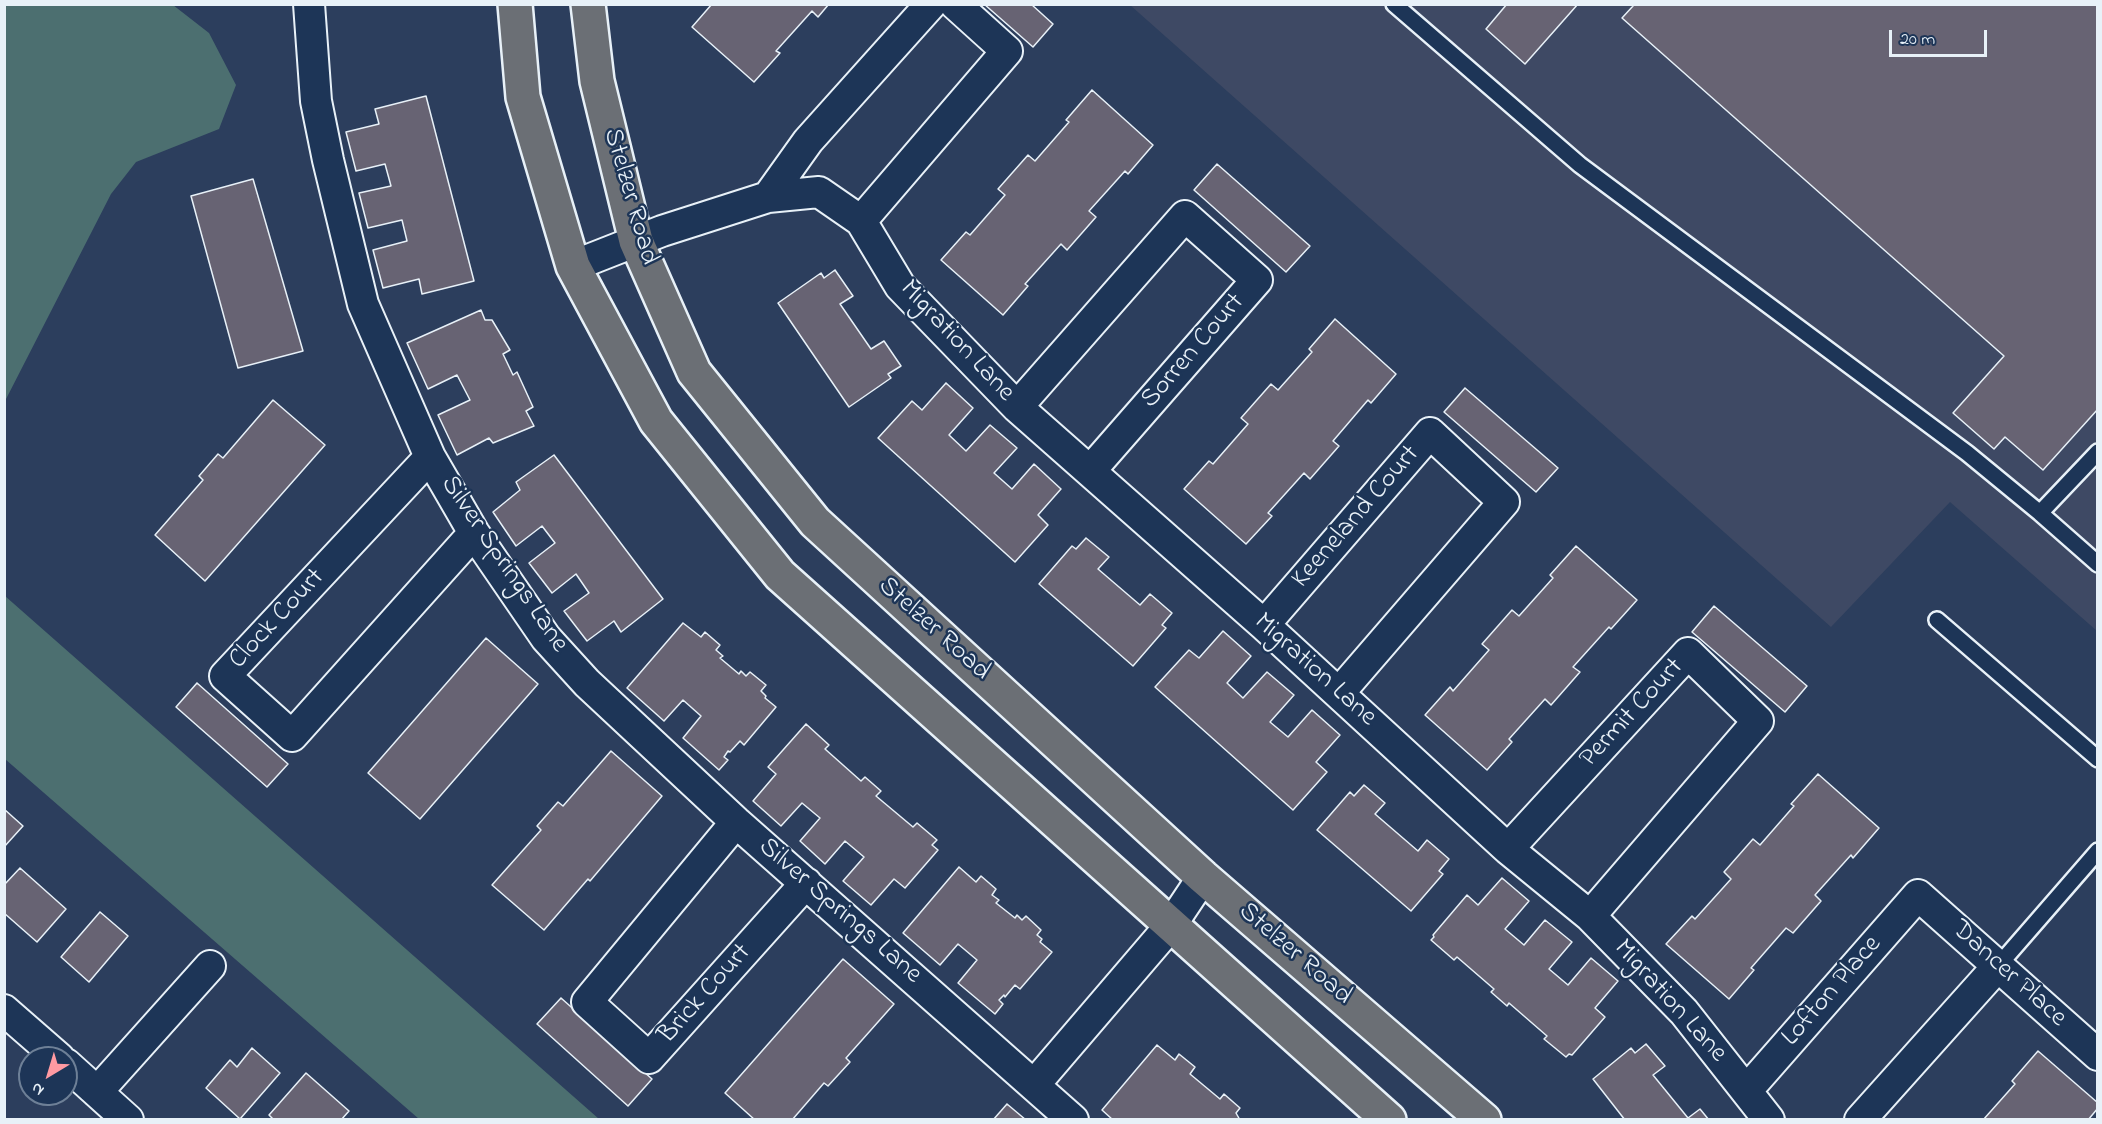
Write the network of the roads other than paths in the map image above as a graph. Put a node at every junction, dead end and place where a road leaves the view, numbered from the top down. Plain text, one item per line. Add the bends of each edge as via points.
1 (309, 4) edge
2 (515, 4) edge
3 (588, 4) edge
4 (932, 4) edge
5 (955, 4) edge
6 (1394, 4) edge
7 (768, 197) junction
8 (861, 221) junction
9 (636, 241) junction
10 (573, 266) junction
11 (1017, 407) junction
12 (2097, 452) edge
13 (430, 457) junction
14 (1090, 471) junction
15 (2040, 513) junction
16 (474, 533) junction
17 (2097, 564) edge
18 (1937, 620) dead end
19 (1264, 625) junction
20 (1339, 693) junction
21 (2097, 759) edge
22 (736, 822) junction
23 (1508, 849) junction
24 (2097, 851) edge
25 (1203, 877) junction
26 (806, 884) junction
27 (1918, 895) joint
28 (1590, 916) junction
29 (1171, 925) junction
30 (210, 966) dead end
31 (1998, 966) junction
32 (4, 1010) edge
33 (45, 1046) edge
34 (2097, 1055) edge
35 (78, 1075) edge
36 (1034, 1085) junction
37 (1747, 1090) junction
38 (97, 1092) junction
39 (128, 1119) edge
40 (1073, 1119) edge
41 (1389, 1119) edge
42 (1484, 1119) edge
43 (1769, 1119) edge
44 (1860, 1119) edge

1 - 13 street, Silver Springs Lane via 316,101 363,304
2 - 10 main road via 523,97
3 - 9 main road, Stelzer Road via 597,81
4 - 7 street via 808,141
5 - 8 street via 1007,51
6 - 15 lane via 1580,165 1967,453
7 - 8 street, Migration Lane via 819,192
7 - 9 street, Migration Lane
8 - 11 street, Migration Lane via 900,286
9 - 10 street, Migration Lane
9 - 25 main road, Stelzer Road via 694,372 815,522
10 - 29 main road via 656,421 780,574
11 - 14 street, Migration Lane
11 - 14 street, Sorren Court via 1185,216 1257,280
12 - 15 lane
13 - 16 street, Silver Springs Lane
13 - 16 street, Clock Court via 225,676 292,736
14 - 19 street, Migration Lane
15 - 17 lane
16 - 22 street, Silver Springs Lane via 546,638
18 - 21 lane
19 - 20 street, Migration Lane
19 - 20 street, Keeneland Court via 1430,433 1504,502
20 - 23 street, Migration Lane
22 - 26 street, Silver Springs Lane
22 - 26 street, Brick Court via 587,1002 649,1058
23 - 28 street, Migration Lane
23 - 28 street, Permit Court via 1688,653 1758,721
24 - 31 lane
25 - 29 street
25 - 42 main road, Stelzer Road
26 - 36 street, Silver Springs Lane
27 - 31 street, Dancer Place
27 - 37 street, Lofton Place
28 - 37 street, Migration Lane via 1684,1012
29 - 36 street
29 - 41 main road
30 - 38 street
31 - 34 street, Dancer Place
31 - 44 street
32 - 33 street
35 - 38 street
36 - 40 street, Silver Springs Lane
37 - 43 street, Migration Lane
38 - 39 street

